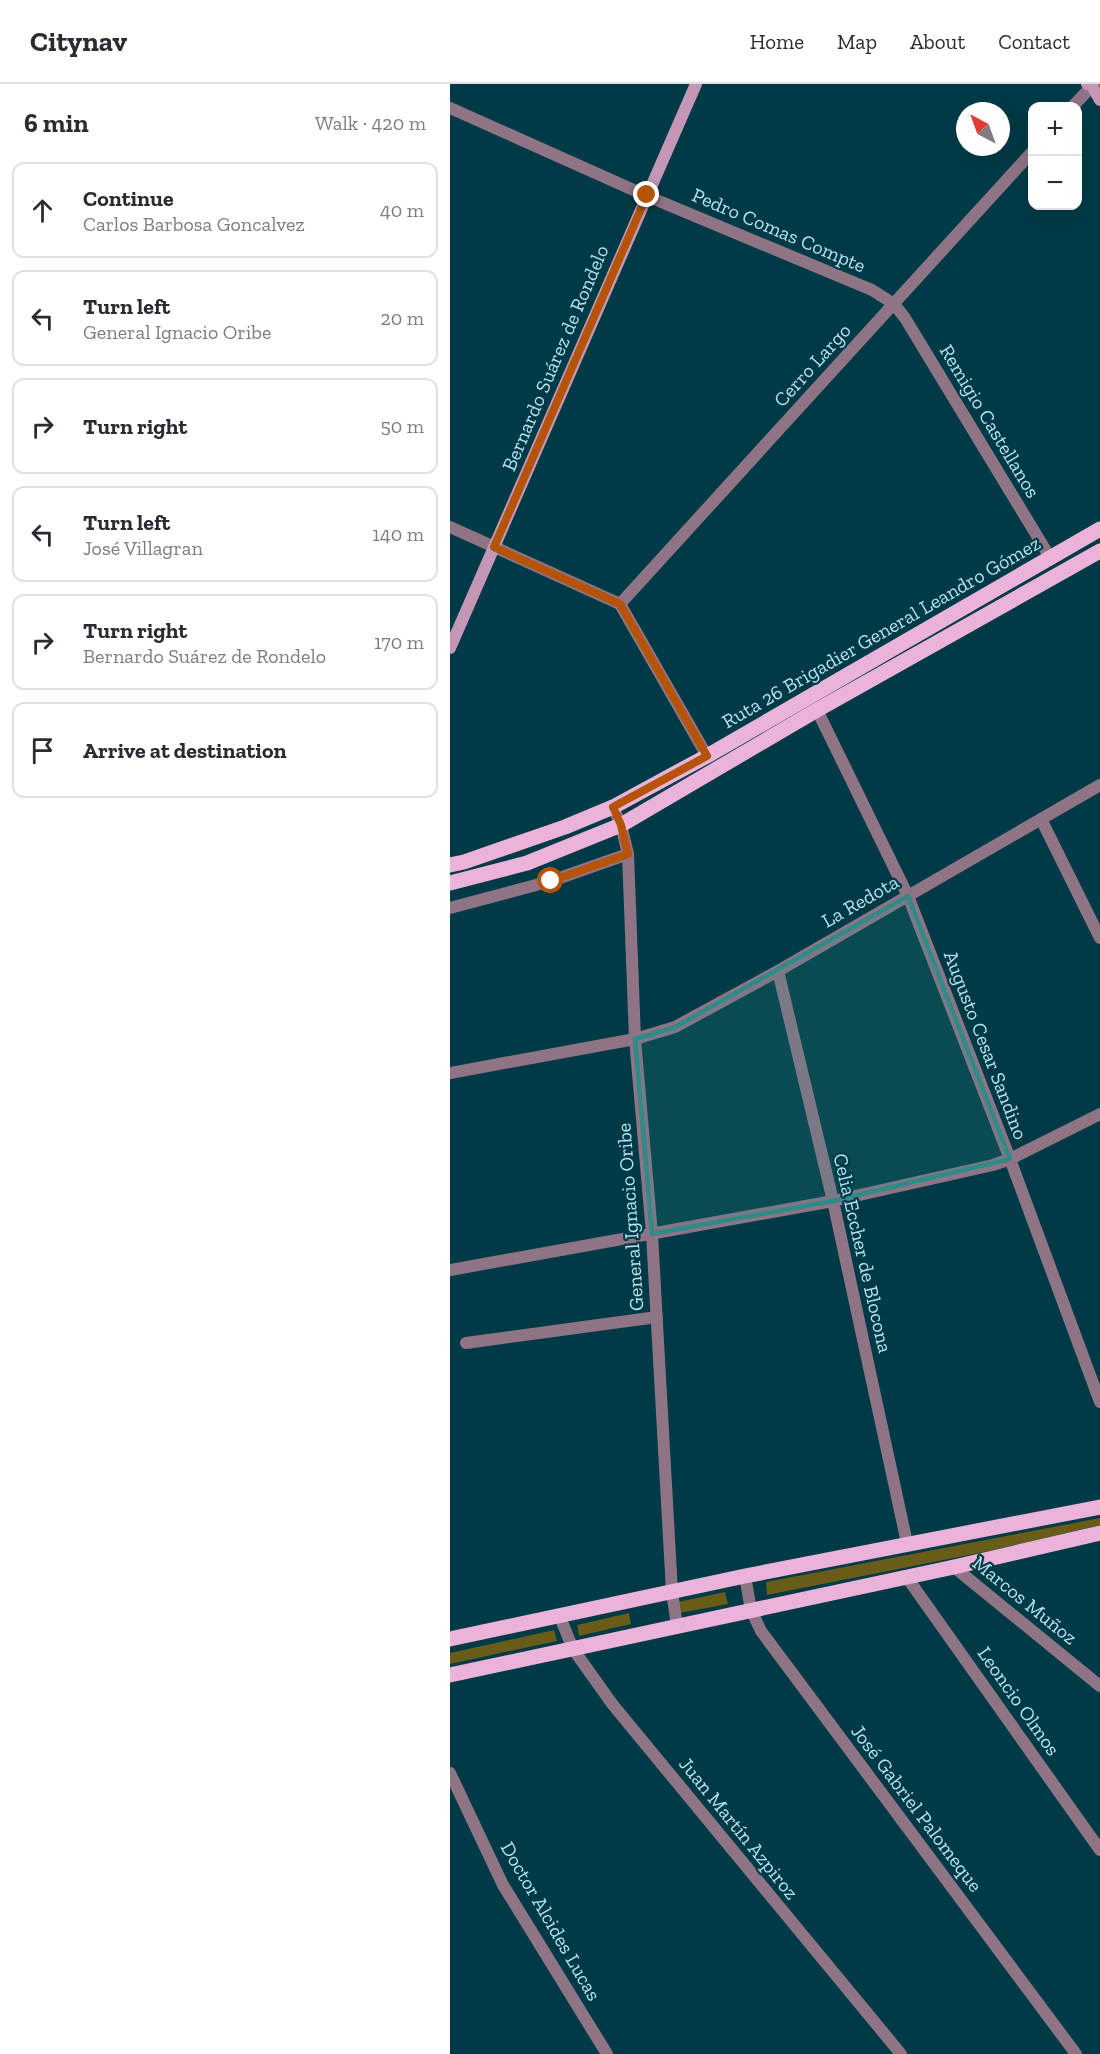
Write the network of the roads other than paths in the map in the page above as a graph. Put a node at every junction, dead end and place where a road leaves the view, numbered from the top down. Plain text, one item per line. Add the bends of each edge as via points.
1 (696, 84) edge
2 (1091, 85) edge
3 (1100, 100) edge
4 (1077, 102) edge
5 (450, 108) edge
6 (1028, 156) edge
7 (647, 195) junction
8 (894, 304) junction
9 (450, 527) edge
10 (1100, 529) edge
11 (494, 547) junction
12 (1100, 551) edge
13 (1051, 559) junction
14 (620, 604) junction
15 (450, 648) edge
16 (817, 710) junction
17 (707, 756) junction
18 (1100, 785) edge
19 (613, 807) junction
20 (1041, 819) junction
21 (621, 825) junction
22 (628, 854) junction
23 (450, 865) edge
24 (450, 884) edge
25 (908, 896) junction
26 (450, 908) edge
27 (1100, 938) edge
28 (777, 971) junction
29 (635, 1039) junction
30 (450, 1073) edge
31 (1100, 1114) edge
32 (1010, 1159) junction
33 (833, 1201) junction
34 (652, 1234) junction
35 (450, 1270) edge
36 (657, 1317) junction
37 (466, 1343) dead end
38 (1100, 1402) edge
39 (1100, 1507) edge
40 (1100, 1533) edge
41 (907, 1543) junction
42 (954, 1567) junction
43 (745, 1576) junction
44 (906, 1576) junction
45 (672, 1592) junction
46 (751, 1610) junction
47 (560, 1617) junction
48 (677, 1626) junction
49 (450, 1639) edge
50 (573, 1649) junction
51 (450, 1675) edge
52 (1100, 1686) edge
53 (450, 1773) edge
54 (1100, 1850) edge
55 (607, 2054) edge
56 (901, 2054) edge
57 (1076, 2054) edge

1 - 7 street, Bernardo Suárez de Rondelo
2 - 3 street
2 - 4 street
5 - 7 street, Pedro Comas Compte
6 - 8 street, Cerro Largo
7 - 8 street, Pedro Comas Compte via 872,290
7 - 11 street, Bernardo Suárez de Rondelo
8 - 13 street, Remigio Castellanos
8 - 14 street, Cerro Largo
9 - 11 street
10 - 13 main road, Ruta 26 Brigadier General Leandro Gómez
11 - 14 street
11 - 15 street, Bernardo Suárez de Rondelo
12 - 16 main road, Ruta 26 Brigadier General Leandro Gómez
13 - 17 main road, Ruta 26 Brigadier General Leandro Gómez
14 - 17 street
16 - 21 main road, Ruta 26 Brigadier General Leandro Gómez
16 - 25 street, Augusto Cesar Sandino
17 - 19 main road, Ruta 26 Brigadier General Leandro Gómez
18 - 20 street, La Redota
19 - 21 street, General Ignacio Oribe
19 - 23 main road, Ruta 26 Brigadier General Leandro Gómez via 566,827
20 - 25 street, La Redota
20 - 27 street
21 - 22 street, General Ignacio Oribe
21 - 24 main road, Ruta 26 Brigadier General Leandro Gómez via 527,863
22 - 26 street via 551,881
22 - 29 street, General Ignacio Oribe
25 - 28 street, La Redota
25 - 32 street, Augusto Cesar Sandino
28 - 29 street, La Redota via 675,1027
28 - 33 street, Celia Eccher de Blocona
29 - 30 street, La Redota
29 - 34 street, General Ignacio Oribe
31 - 32 street
32 - 33 street
32 - 38 street, Augusto Cesar Sandino
33 - 34 street
33 - 41 street, Celia Eccher de Blocona
34 - 35 street
34 - 36 street, General Ignacio Oribe
36 - 37 street
36 - 45 street, General Ignacio Oribe
39 - 41 main road
40 - 42 main road
41 - 43 main road
42 - 44 main road
42 - 52 street, Marcos Muñoz
43 - 45 main road
43 - 46 street, José Gabriel Palomeque
44 - 46 main road
44 - 54 street, Leoncio Olmos
45 - 47 main road
45 - 48 street, General Ignacio Oribe
46 - 48 main road
46 - 57 street, José Gabriel Palomeque via 761,1630
47 - 49 main road
47 - 50 street, Juan Martín Azpiroz
48 - 50 main road
50 - 51 main road
50 - 56 street, Juan Martín Azpiroz via 613,1705
53 - 55 street, Doctor Alcides Lucas via 503,1885

